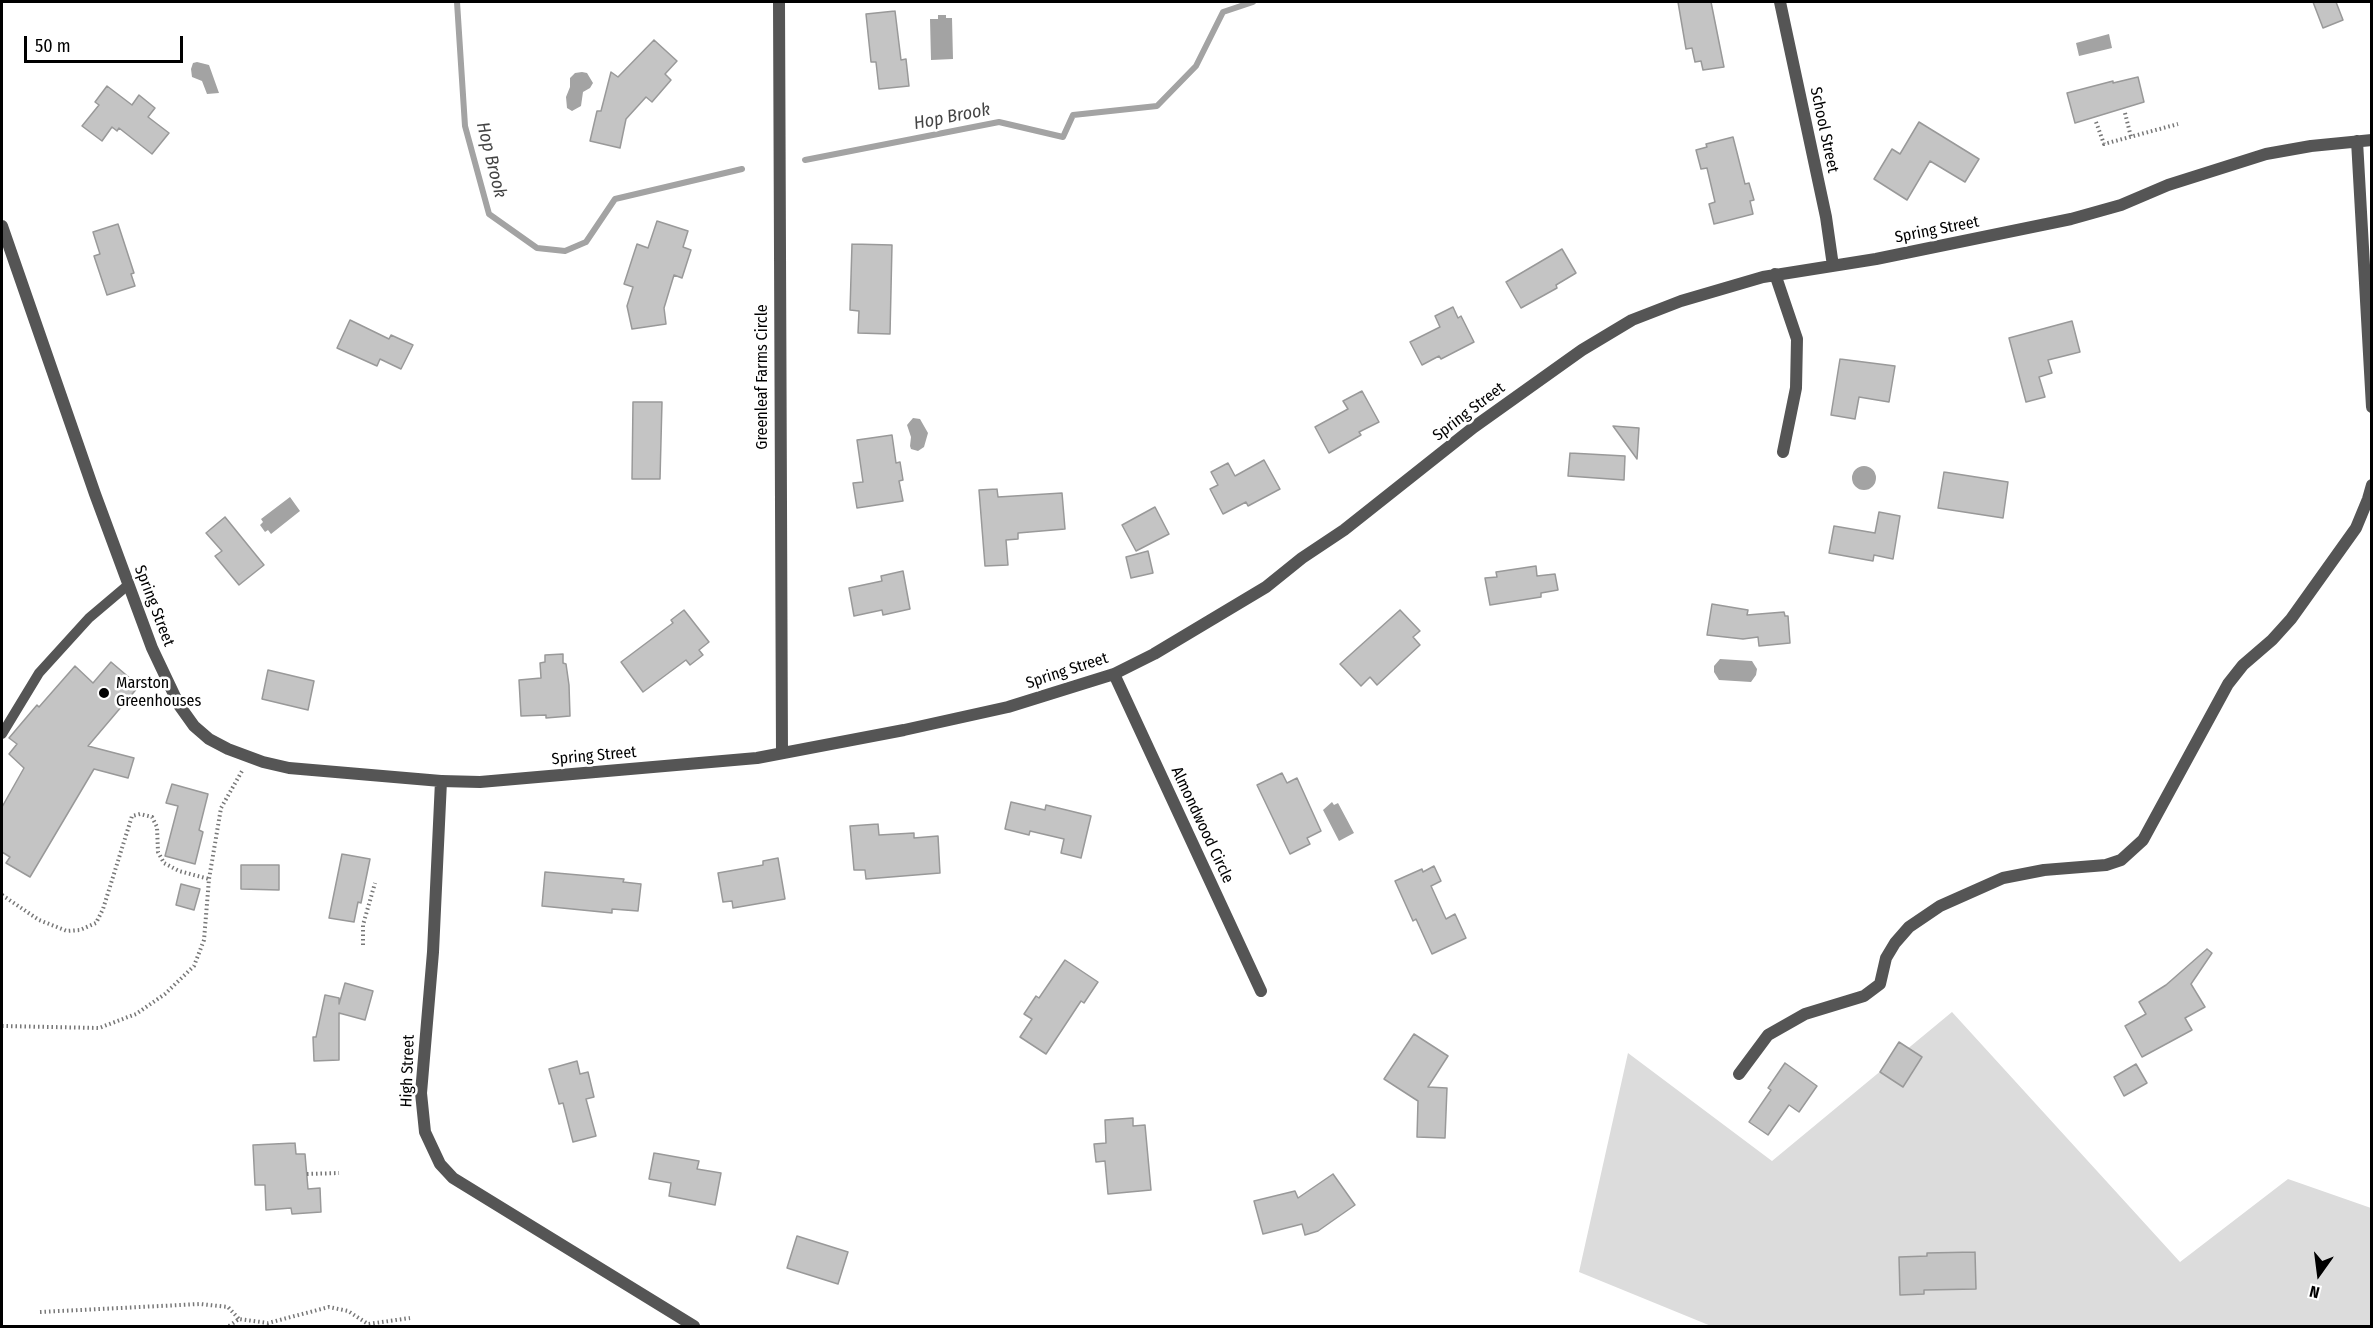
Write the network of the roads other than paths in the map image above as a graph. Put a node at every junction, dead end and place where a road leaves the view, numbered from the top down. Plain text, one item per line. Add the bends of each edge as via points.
1 (779, 2) edge
2 (1780, 2) edge
3 (2372, 140) edge
4 (2357, 141) junction
5 (2, 226) edge
6 (1833, 266) junction
7 (1775, 274) junction
8 (2372, 407) edge
9 (1783, 452) dead end
10 (2372, 485) edge
11 (128, 585) junction
12 (1114, 674) junction
13 (2, 734) edge
14 (782, 753) junction
15 (441, 781) junction
16 (1261, 991) dead end
17 (1739, 1074) dead end
18 (694, 1326) edge

1 - 14 street, Greenleaf Farms Circle
2 - 6 street, School Street
3 - 4 street, Spring Street
4 - 6 street, Spring Street via 2266,154 2071,219
4 - 8 street
5 - 11 street, Spring Street
6 - 7 street, Spring Street
7 - 9 street via 1797,339 1796,388
7 - 12 street, Spring Street via 1681,301 1632,321 1582,350 1474,427 1266,587
10 - 17 street via 2356,528 2291,619 2228,684 2143,840 2121,860 2106,865 2003,878 1941,906 1909,927 1895,943 1886,958 1880,984 1864,996 1805,1014 1768,1035
11 - 13 lane via 89,618 39,673
11 - 15 street, Spring Street via 179,705 209,739 249,757 289,768
12 - 14 street, Spring Street via 1008,707
12 - 16 street, Almondwood Circle
14 - 15 street, Spring Street via 480,782
15 - 18 street, High Street via 421,1093 425,1132 440,1164 453,1178

